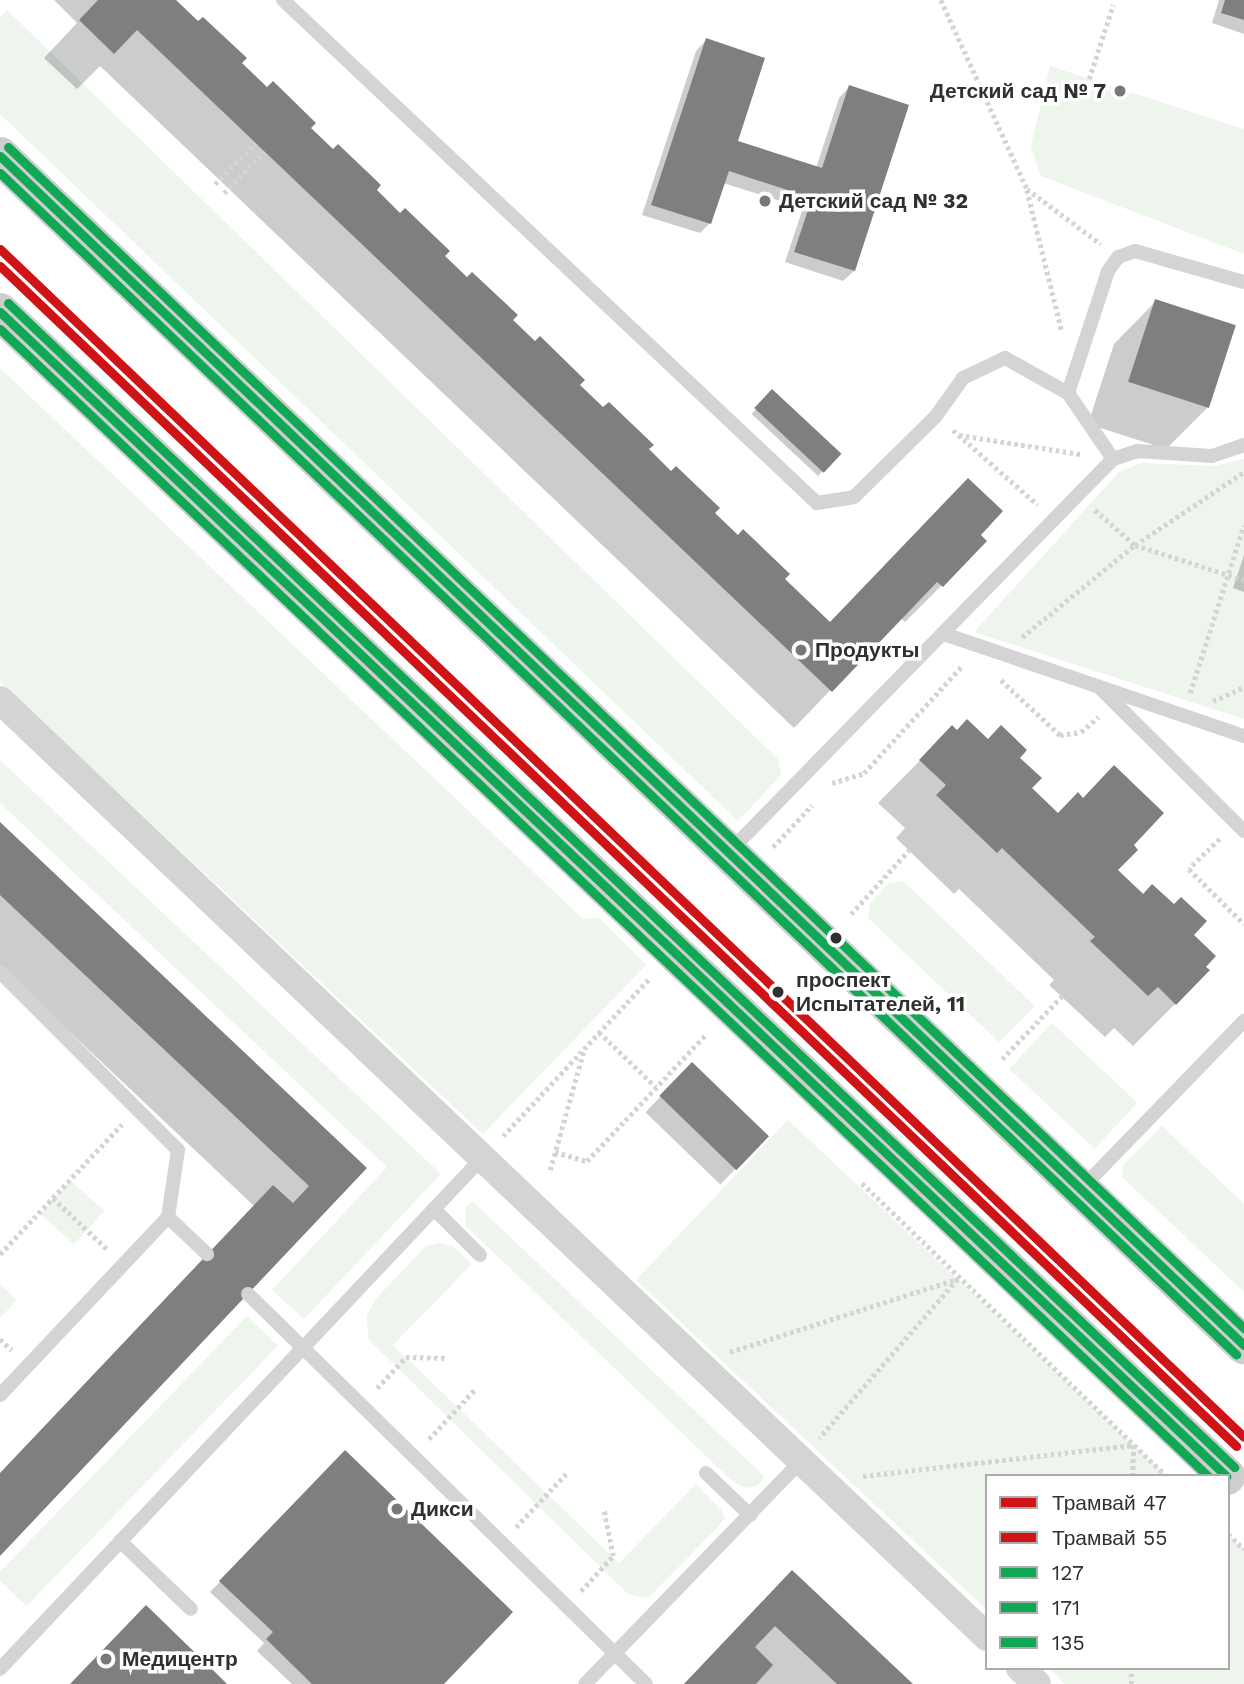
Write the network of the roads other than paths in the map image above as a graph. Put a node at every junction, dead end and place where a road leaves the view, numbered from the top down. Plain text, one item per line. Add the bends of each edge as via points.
1 (283, 0) edge
2 (0, 156) edge
3 (1244, 282) edge
4 (0, 312) edge
5 (1068, 393) junction
6 (1244, 445) edge
7 (1113, 459) junction
8 (944, 634) junction
9 (1097, 685) junction
10 (0, 700) edge
11 (1244, 736) edge
12 (1240, 827) edge
13 (728, 853) junction
14 (0, 972) edge
15 (1244, 1021) edge
16 (482, 1158) junction
17 (1081, 1189) junction
18 (434, 1209) junction
19 (169, 1217) junction
20 (207, 1254) dead end
21 (480, 1255) dead end
22 (248, 1294) dead end
23 (1244, 1345) edge
24 (303, 1348) junction
25 (0, 1395) edge
26 (807, 1454) junction
27 (706, 1473) dead end
28 (1224, 1474) edge
29 (1230, 1480) edge
30 (1244, 1493) edge
31 (750, 1515) junction
32 (121, 1541) junction
33 (191, 1609) dead end
34 (985, 1635) edge
35 (615, 1653) junction
36 (0, 1669) edge
37 (1022, 1670) edge
38 (585, 1684) edge
39 (646, 1684) edge
40 (1037, 1684) edge

1 - 5 lane via 817,503 854,497 936,416 963,378 1005,358
2 - 13 main road
3 - 5 lane via 1135,251 1118,257 1108,271
4 - 28 main road
5 - 7 lane
6 - 7 lane via 1212,456 1137,451
7 - 8 lane
8 - 9 lane
8 - 13 lane
9 - 11 lane
9 - 12 lane
10 - 16 street
13 - 17 main road
14 - 19 lane via 178,1150
15 - 17 lane
16 - 18 lane
16 - 26 street
17 - 23 main road
18 - 21 lane
18 - 24 lane
19 - 20 lane
19 - 25 lane
22 - 24 lane
24 - 32 lane
24 - 35 lane
26 - 31 lane
26 - 34 street
27 - 31 lane
29 - 30 main road
31 - 35 lane
32 - 33 lane
32 - 36 lane
35 - 38 lane
35 - 39 lane
37 - 40 street

